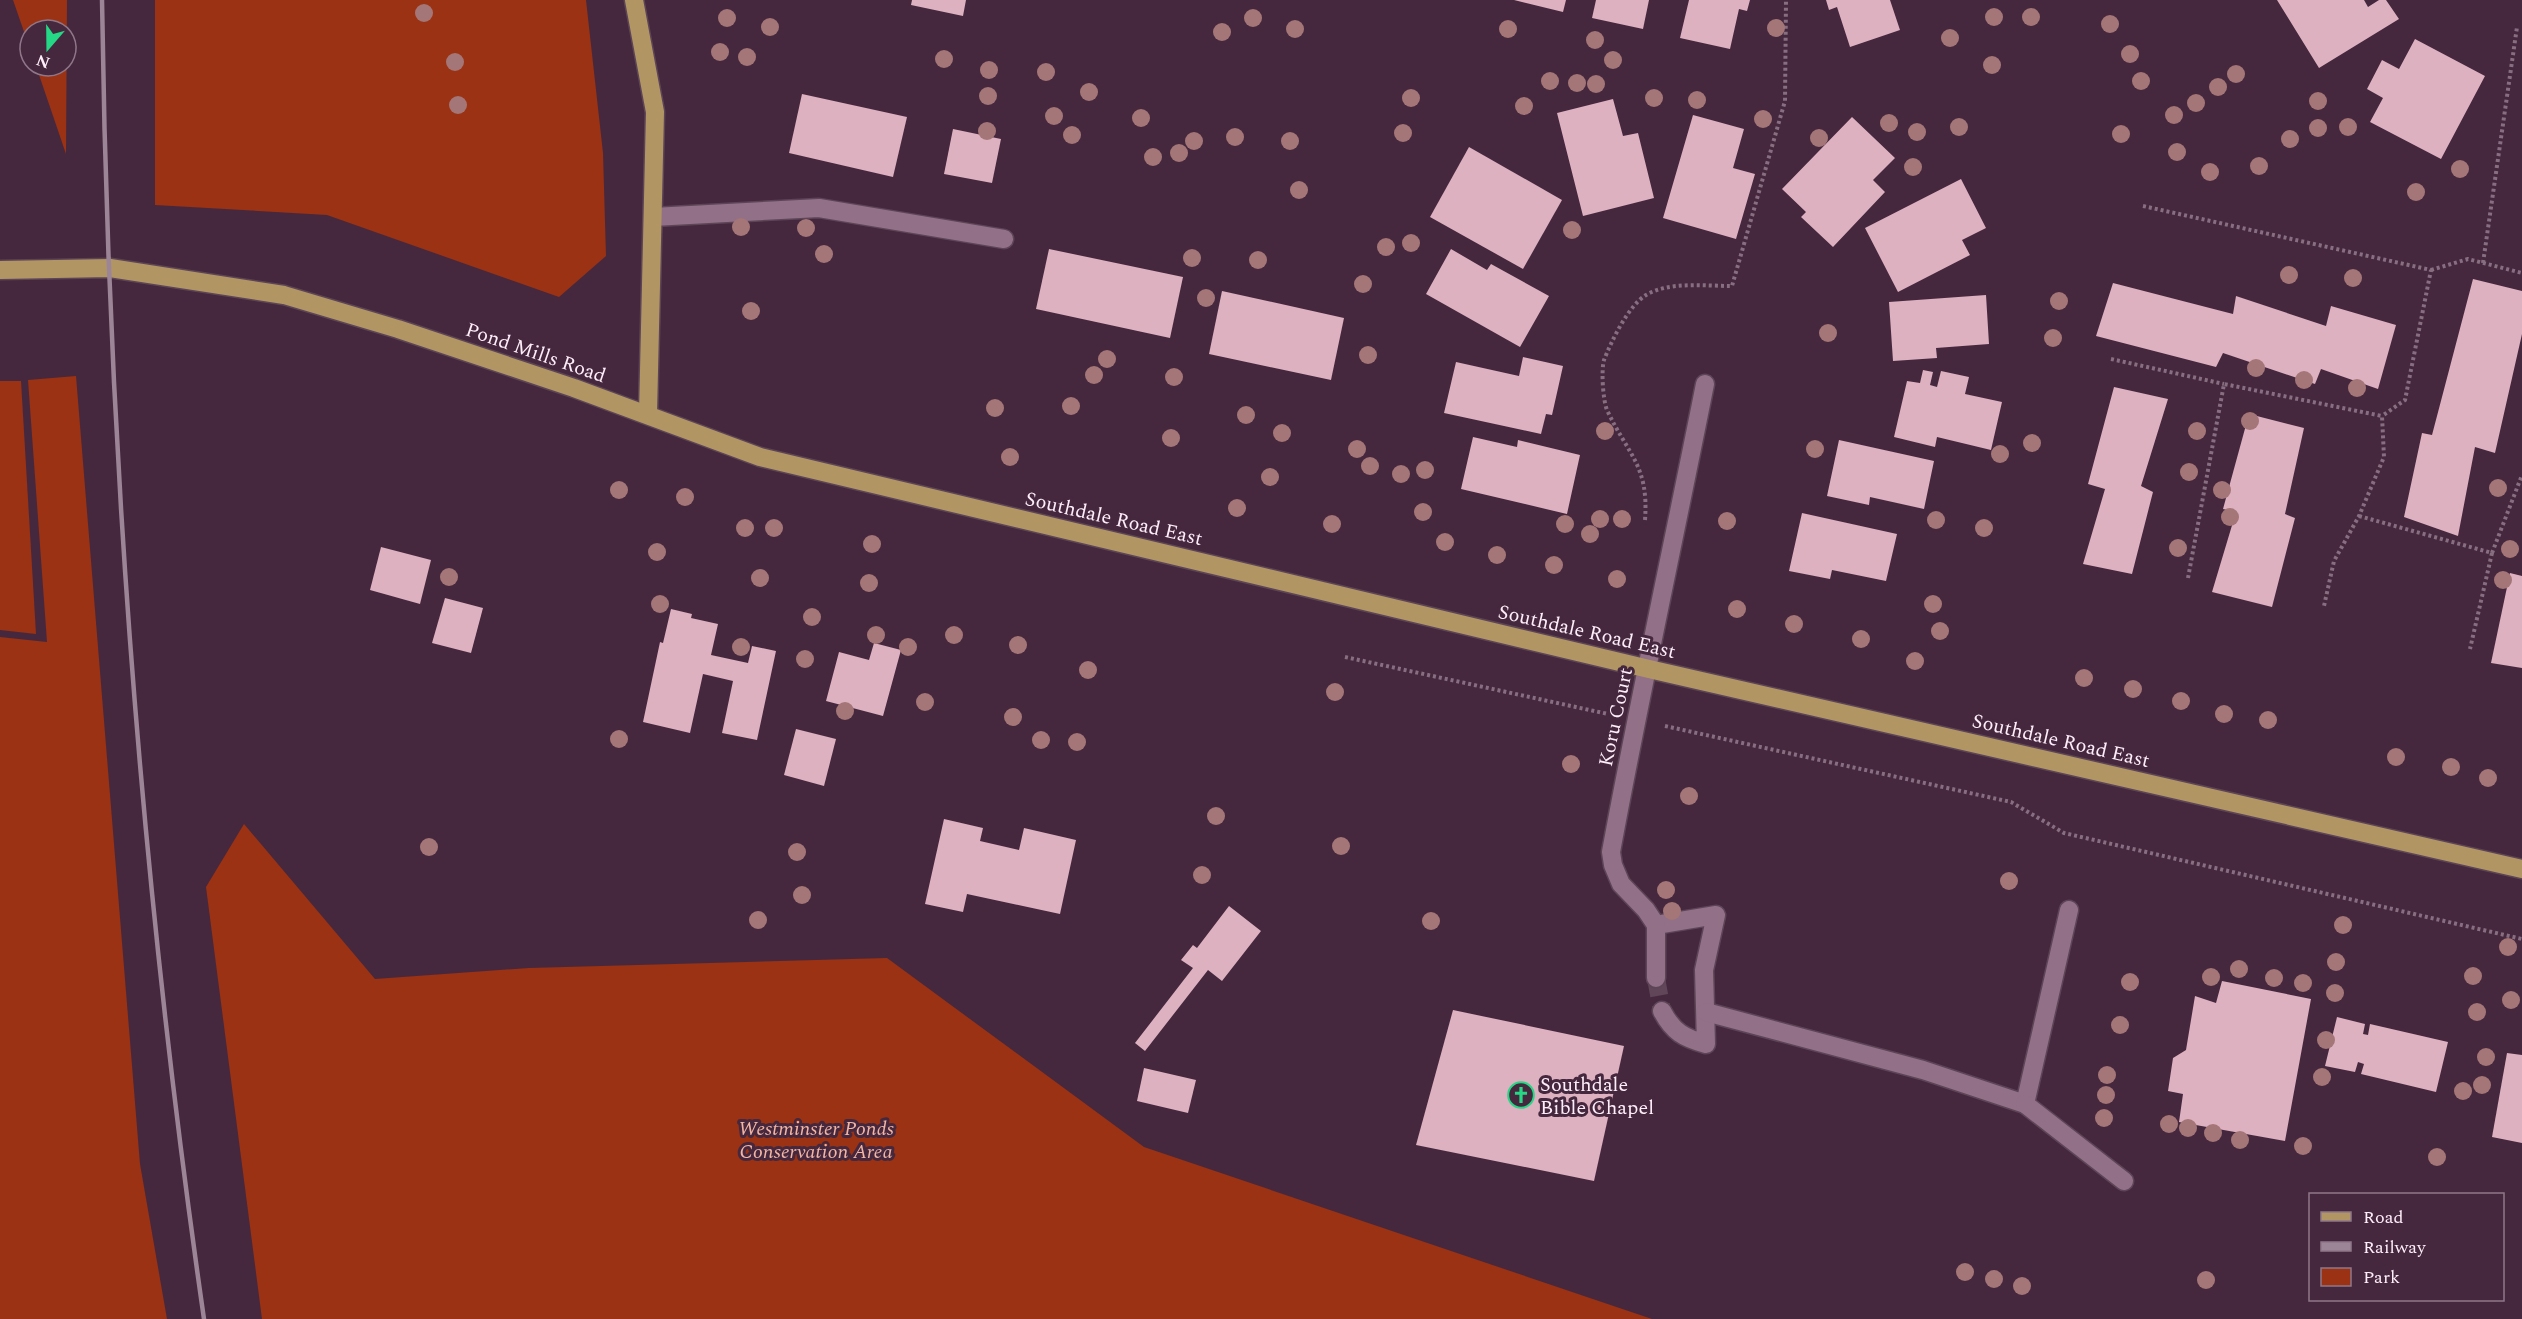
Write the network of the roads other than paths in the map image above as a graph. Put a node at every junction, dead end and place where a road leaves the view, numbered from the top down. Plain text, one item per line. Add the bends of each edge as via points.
1 (634, 0) edge
2 (653, 217) junction
3 (1004, 239) dead end
4 (0, 270) edge
5 (1706, 384) dead end
6 (648, 414) junction
7 (1649, 669) junction
8 (2522, 869) edge
9 (2069, 910) dead end
10 (1656, 925) junction
11 (1656, 978) tunnel mouth
12 (1662, 1011) tunnel mouth
13 (1706, 1012) junction
14 (2025, 1104) junction
15 (2124, 1181) dead end

1 - 2 main road via 655,112
2 - 3 street via 819,208
2 - 6 main road
4 - 6 main road, Pond Mills Road via 110,268 284,296 398,329
5 - 7 street, Koru Court
6 - 7 main road, Southdale Road East via 760,457
7 - 8 main road, Southdale Road East
7 - 10 street, Koru Court via 1635,720 1612,858 1622,884
9 - 14 street
10 - 11 street
10 - 13 street via 1716,915 1704,970
12 - 13 street via 1671,1027 1684,1038 1706,1044
13 - 14 street via 1923,1070
14 - 15 street

